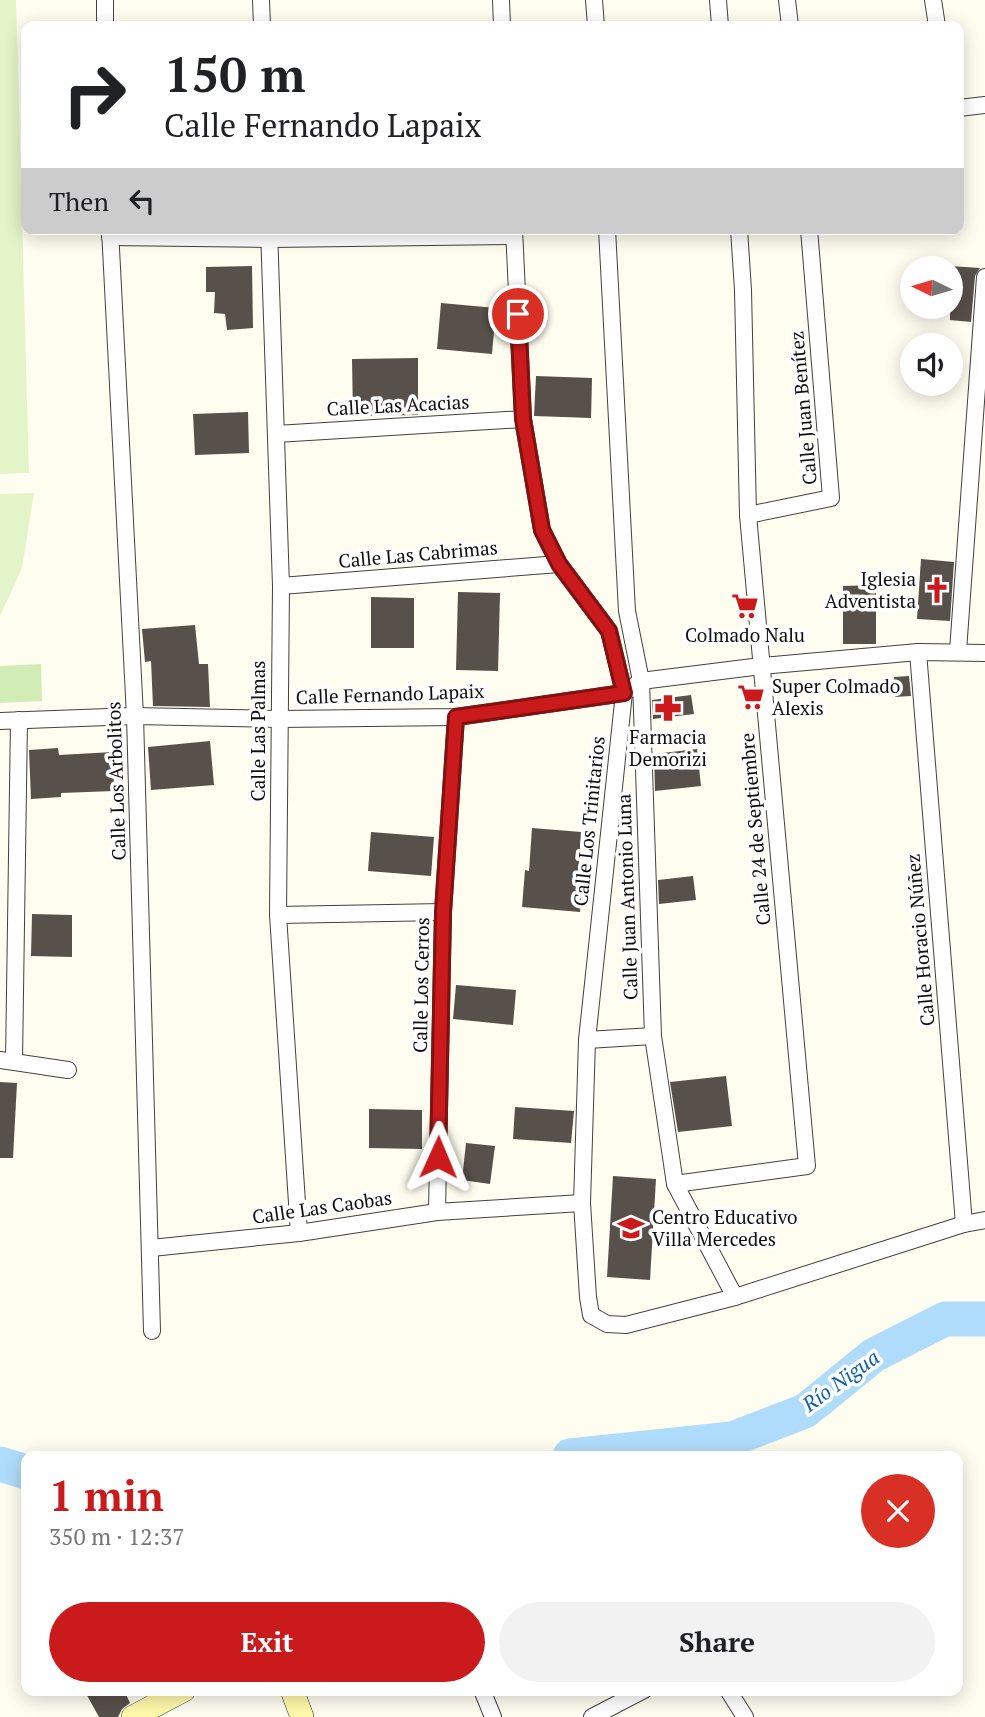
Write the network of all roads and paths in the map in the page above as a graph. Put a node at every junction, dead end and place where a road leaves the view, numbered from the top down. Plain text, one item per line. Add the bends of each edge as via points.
1 (105, 0) edge
2 (261, 0) edge
3 (501, 0) edge
4 (594, 0) edge
5 (718, 0) edge
6 (787, 0) edge
7 (933, 0) edge
8 (105, 21) edge
9 (262, 21) edge
10 (502, 21) edge
11 (596, 21) edge
12 (720, 21) edge
13 (789, 21) edge
14 (936, 21) edge
15 (985, 105) edge
16 (964, 107) edge
17 (110, 235) edge
18 (270, 235) edge
19 (514, 235) edge
20 (607, 235) edge
21 (739, 235) edge
22 (809, 235) edge
23 (985, 277) edge
24 (523, 419) junction
25 (276, 434) junction
26 (748, 515) junction
27 (559, 564) junction
28 (281, 586) junction
29 (958, 651) junction
30 (918, 652) junction
31 (985, 653) edge
32 (761, 666) junction
33 (641, 681) junction
34 (624, 693) junction
35 (135, 716) junction
36 (456, 717) junction
37 (279, 719) junction
38 (19, 720) junction
39 (0, 721) edge
40 (443, 912) junction
41 (278, 915) junction
42 (653, 1036) junction
43 (587, 1041) junction
44 (7, 1060) edge
45 (68, 1070) dead end
46 (676, 1184) junction
47 (582, 1203) junction
48 (437, 1212) junction
49 (985, 1220) edge
50 (964, 1224) junction
51 (299, 1234) junction
52 (151, 1248) junction
53 (735, 1297) junction
54 (152, 1331) dead end
55 (173, 1696) edge
56 (294, 1696) edge
57 (484, 1696) edge
58 (632, 1696) edge
59 (731, 1696) edge
60 (133, 1717) edge
61 (302, 1717) edge
62 (493, 1717) edge
63 (592, 1717) edge
64 (746, 1717) edge

1 - 8 street
2 - 9 street
3 - 10 street
4 - 11 street
5 - 12 street
6 - 13 street
7 - 14 street
15 - 16 street
17 - 35 street, Calle Los Arbolitos
18 - 25 street, Calle Las Palmas
19 - 24 street, Calle Los Trinitarios
20 - 33 street, Calle Juan Antonio Luna via 627,611
21 - 26 street, Calle 24 de Septiembre
22 - 26 street, Calle Juan Benítez via 831,498
23 - 29 street
24 - 25 street, Calle Las Acacias
24 - 27 street, Calle Los Trinitarios via 542,530
25 - 28 street, Calle Las Palmas
26 - 32 street, Calle 24 de Septiembre
27 - 28 street, Calle Las Cabrimas
27 - 34 street, Calle Los Trinitarios via 609,631
28 - 37 street, Calle Las Palmas
29 - 30 street, Calle Fernando Lapaix
29 - 31 street, Calle Fernando Lapaix
30 - 32 street, Calle Fernando Lapaix
30 - 50 street, Calle Horacio Núñez
32 - 33 street, Calle Fernando Lapaix
32 - 46 street, Calle 24 de Septiembre via 807,1166
33 - 34 street, Calle Fernando Lapaix
33 - 42 street, Calle Juan Antonio Luna
34 - 36 street, Calle Fernando Lapaix
34 - 43 street, Calle Los Trinitarios
35 - 37 street, Calle Fernando Lapaix
35 - 38 street, Calle Fernando Lapaix
35 - 52 street, Calle Los Arbolitos
36 - 37 street, Calle Fernando Lapaix
36 - 40 street, Calle Los Cerros
37 - 41 street, Calle Las Palmas
38 - 39 street, Calle Fernando Lapaix
38 - 44 street
40 - 41 street
40 - 48 street, Calle Los Cerros
41 - 51 street, Calle Las Palmas
42 - 43 street
42 - 46 street, Calle Juan Antonio Luna
43 - 47 street, Calle Los Trinitarios
44 - 45 street
46 - 53 street, Calle Juan Antonio Luna
47 - 48 street, Calle Las Caobas
47 - 53 street, Calle Los Trinitarios via 591,1315 607,1324 626,1325
48 - 51 street, Calle Las Caobas
49 - 50 street
50 - 53 street
51 - 52 street, Calle Las Caobas
52 - 54 street, Calle Los Arbolitos
55 - 60 main road
56 - 61 main road
57 - 62 street
58 - 63 street
59 - 64 street

